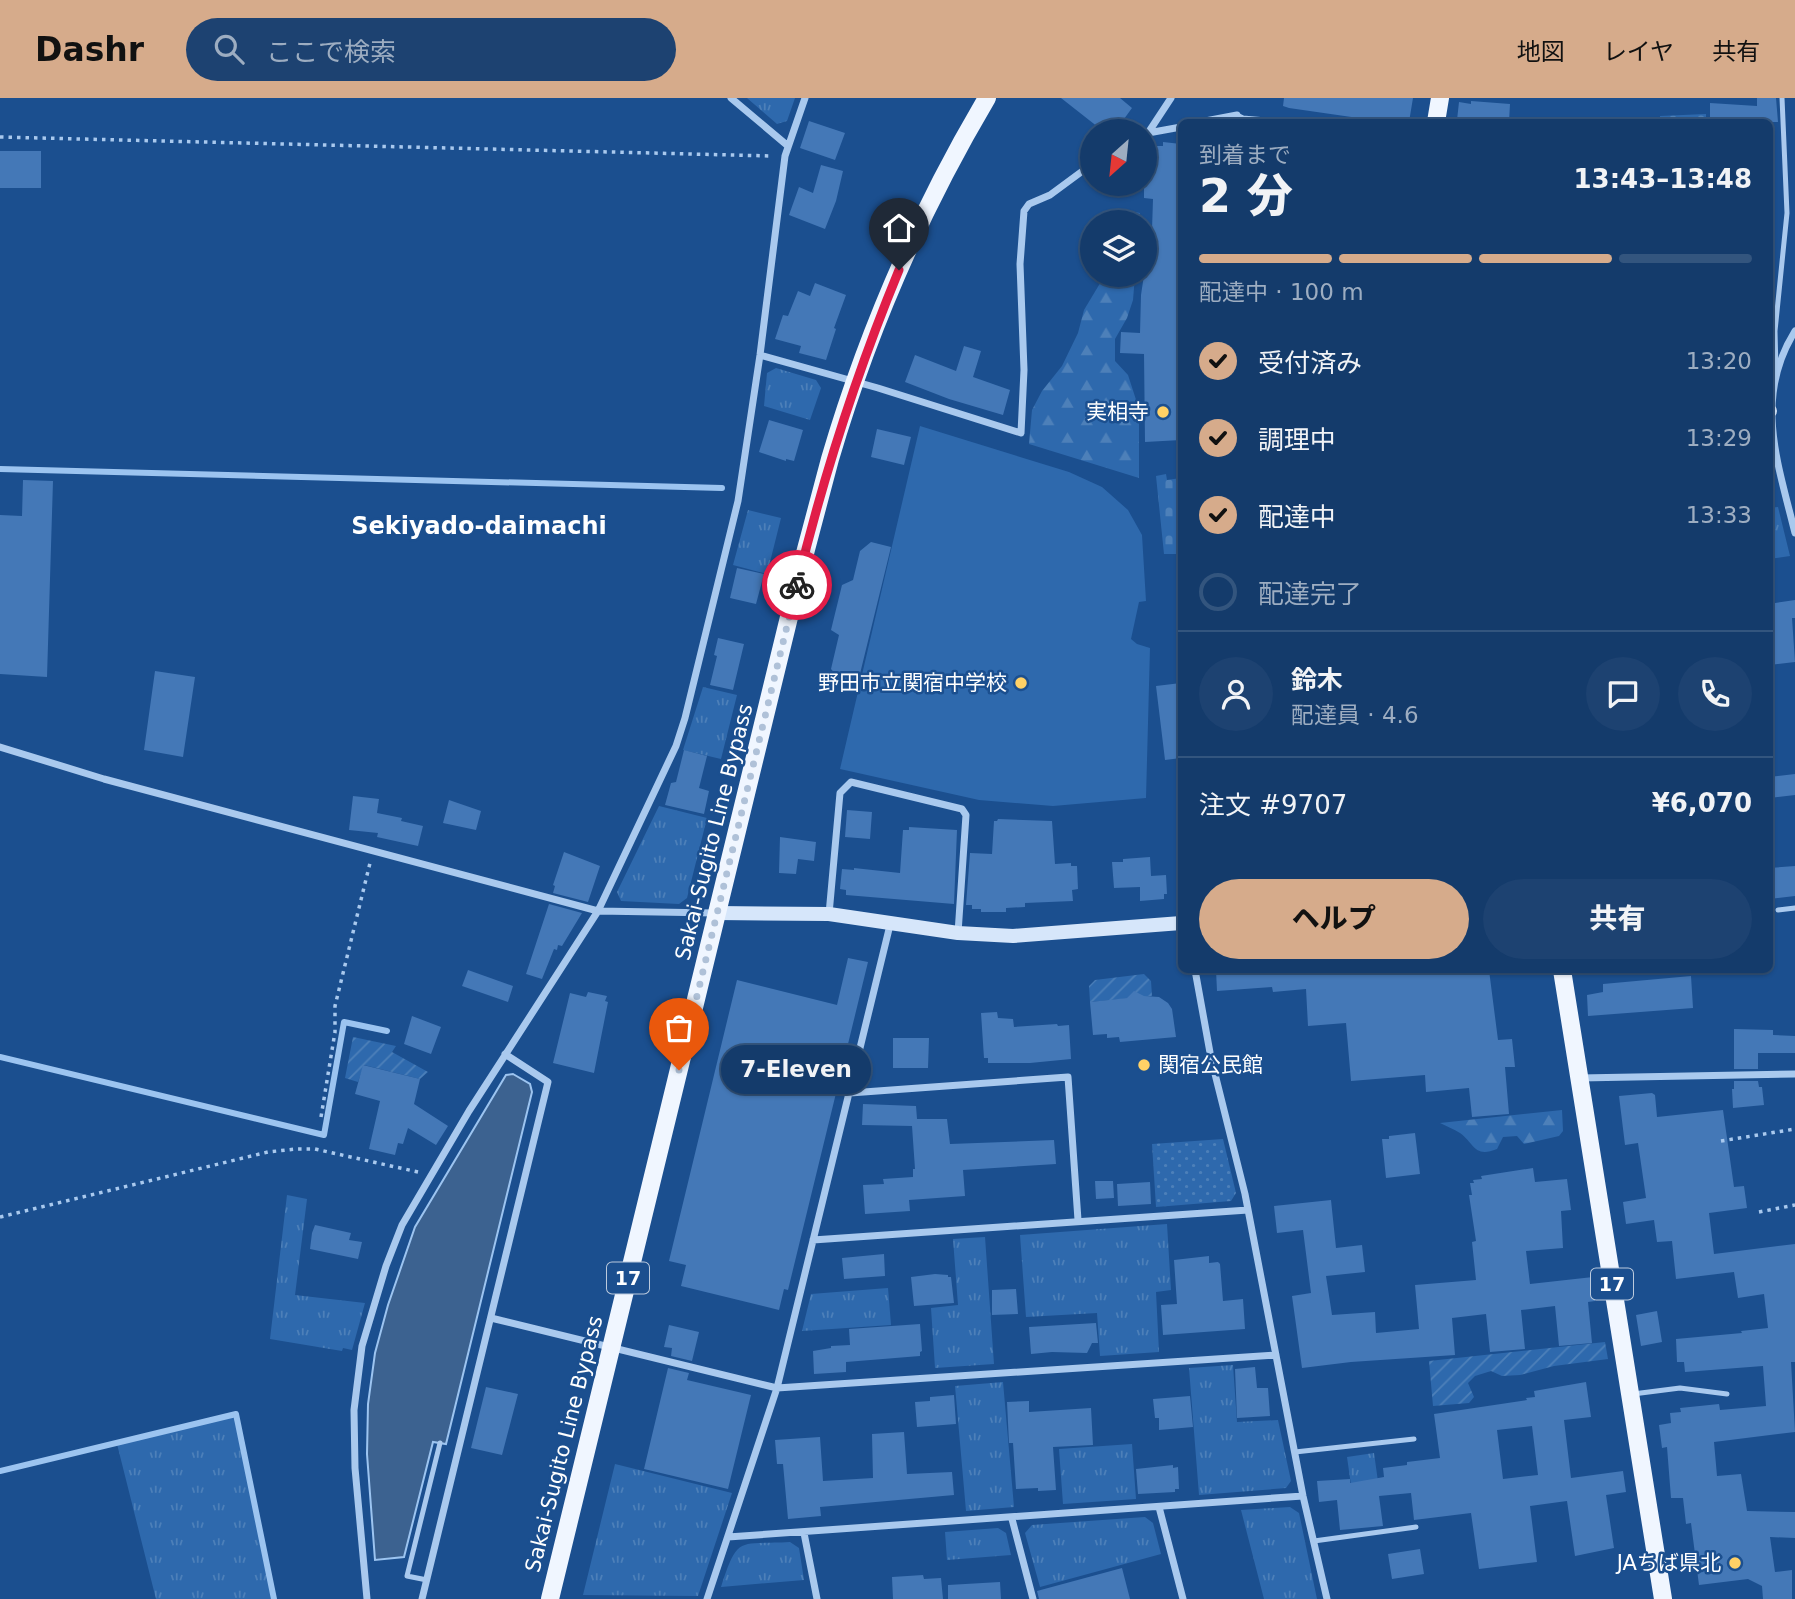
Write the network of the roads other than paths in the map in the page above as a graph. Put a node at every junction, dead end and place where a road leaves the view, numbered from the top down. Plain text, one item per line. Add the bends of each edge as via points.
1 (731, 98) edge
2 (805, 98) edge
3 (986, 98) edge
4 (1171, 98) edge
5 (1440, 98) edge
6 (1782, 98) edge
7 (1237, 115) joint
8 (1156, 119) edge
9 (1216, 119) edge
10 (1254, 119) edge
11 (1436, 119) edge
12 (1178, 128) edge
13 (1157, 132) edge
14 (788, 146) junction
15 (1080, 173) edge
16 (1795, 331) edge
17 (760, 355) junction
18 (1776, 370) junction
19 (856, 382) junction
20 (1773, 390) edge
21 (1773, 439) edge
22 (1795, 533) edge
23 (0, 747) edge
24 (1795, 908) edge
25 (1778, 910) dead end
26 (598, 912) junction
27 (717, 913) junction
28 (829, 914) junction
29 (1178, 923) edge
30 (890, 925) junction
31 (958, 933) junction
32 (1196, 973) edge
33 (1562, 973) edge
34 (505, 1054) junction
35 (1795, 1074) edge
36 (1579, 1078) junction
37 (850, 1093) junction
38 (1248, 1210) junction
39 (1078, 1220) junction
40 (813, 1240) junction
41 (491, 1318) junction
42 (611, 1348) junction
43 (1276, 1355) junction
44 (777, 1388) junction
45 (1629, 1394) junction
46 (1727, 1394) dead end
47 (1414, 1439) dead end
48 (440, 1443) dead end
49 (1295, 1452) junction
50 (1303, 1496) junction
51 (1158, 1507) junction
52 (1012, 1519) junction
53 (1416, 1527) dead end
54 (803, 1533) junction
55 (728, 1537) junction
56 (1314, 1541) junction
57 (426, 1580) junction
58 (367, 1599) edge
59 (422, 1599) edge
60 (550, 1599) edge
61 (707, 1599) edge
62 (817, 1599) edge
63 (1033, 1599) edge
64 (1183, 1599) edge
65 (1327, 1599) edge
66 (1663, 1599) edge

1 - 14 street
2 - 14 street
3 - 19 main road, Sakai-Sugito Line Bypass / 17 via 927,206
4 - 8 street
5 - 11 main road
6 - 18 lane via 1787,213 1775,331
7 - 9 street
7 - 10 lane
12 - 13 street
14 - 17 street
15 - 19 street via 1024,211 1021,433
16 - 18 street
17 - 19 street
17 - 26 street via 738,501 685,718 651,803
18 - 20 street
19 - 27 main road, Sakai-Sugito Line Bypass / 17 via 800,572
21 - 22 street
23 - 26 street
24 - 25 lane
26 - 27 street
26 - 34 street
27 - 28 street
27 - 42 main road, Sakai-Sugito Line Bypass / 17
28 - 30 street
28 - 31 street via 840,793 851,782 962,809 966,815
29 - 31 street via 1013,936
30 - 31 street
30 - 37 street
32 - 38 street
33 - 36 main road, 17
34 - 41 street via 548,1082
34 - 58 street via 402,1225 362,1346 354,1456
35 - 36 street
36 - 45 main road, 17
37 - 39 street via 1068,1077
37 - 40 street
38 - 39 street
38 - 43 street
39 - 40 street
40 - 44 street
41 - 42 street
41 - 57 street
42 - 44 street
42 - 60 main road, Sakai-Sugito Line Bypass / 17
43 - 44 street
43 - 49 street
44 - 55 street
45 - 46 lane via 1680,1388
45 - 66 main road, 17
47 - 49 lane
48 - 57 lane via 407,1576
49 - 50 street
50 - 51 street
50 - 56 street
51 - 52 street
51 - 64 street
52 - 54 street
52 - 63 street
53 - 56 lane
54 - 55 street
54 - 62 street
55 - 61 street
56 - 65 street
57 - 59 street

